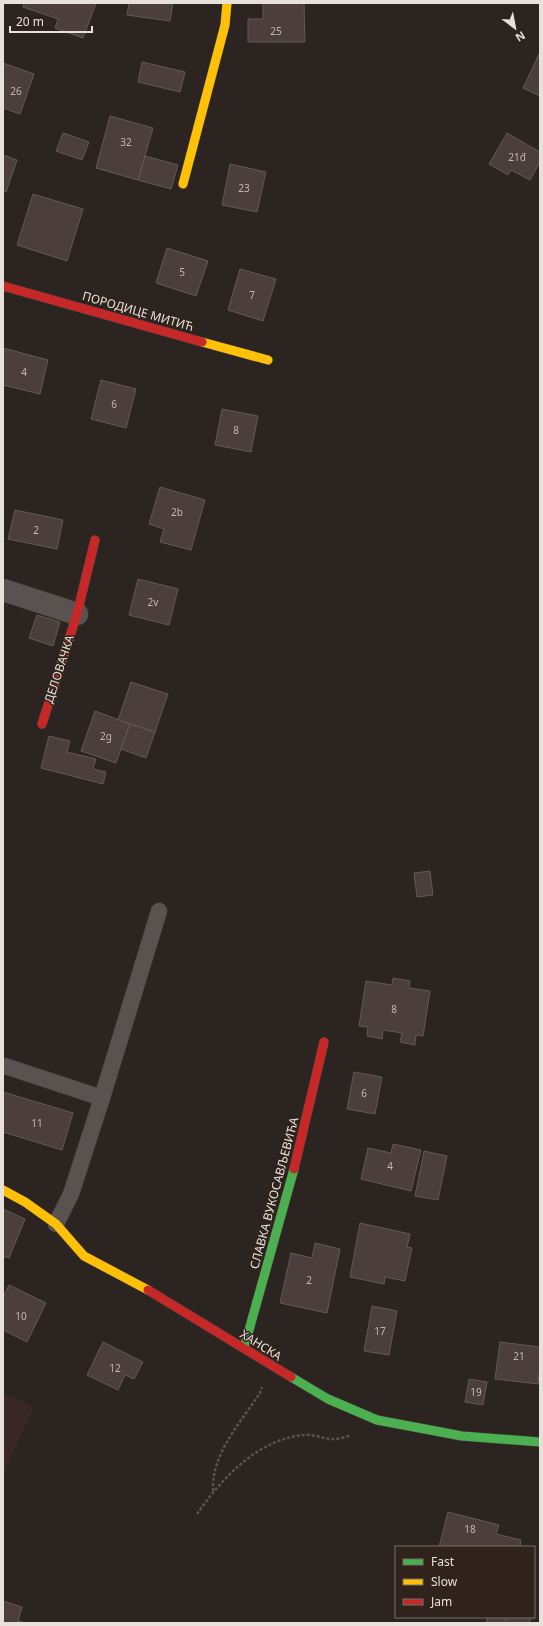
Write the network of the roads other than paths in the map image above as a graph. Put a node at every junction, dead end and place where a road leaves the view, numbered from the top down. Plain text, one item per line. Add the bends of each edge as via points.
1 (227, 3) edge
2 (183, 184) dead end
3 (3, 286) edge
4 (268, 360) dead end
5 (95, 540) dead end
6 (3, 590) edge
7 (77, 614) junction
8 (42, 724) dead end
9 (159, 911) dead end
10 (324, 1042) dead end
11 (5, 1066) dead end
12 (102, 1098) junction
13 (3, 1190) edge
14 (56, 1224) junction
15 (244, 1348) junction
16 (540, 1442) edge

1 - 2 street via 225,25
3 - 4 street, ПОРОДИЦЕ МИТИЋ
5 - 7 street, ДЕЛОВАЧКА
6 - 7 street
7 - 8 street, ДЕЛОВАЧКА
9 - 12 lane
10 - 15 street, СЛАВКА ВУКОСАВЉЕВИЋА via 299,1150
11 - 12 lane
12 - 14 lane via 71,1194
13 - 14 street, ХАНСКА via 26,1202
14 - 15 street, ХАНСКА via 84,1256 146,1289
15 - 16 street, ХАНСКА via 328,1399 377,1420 462,1436

